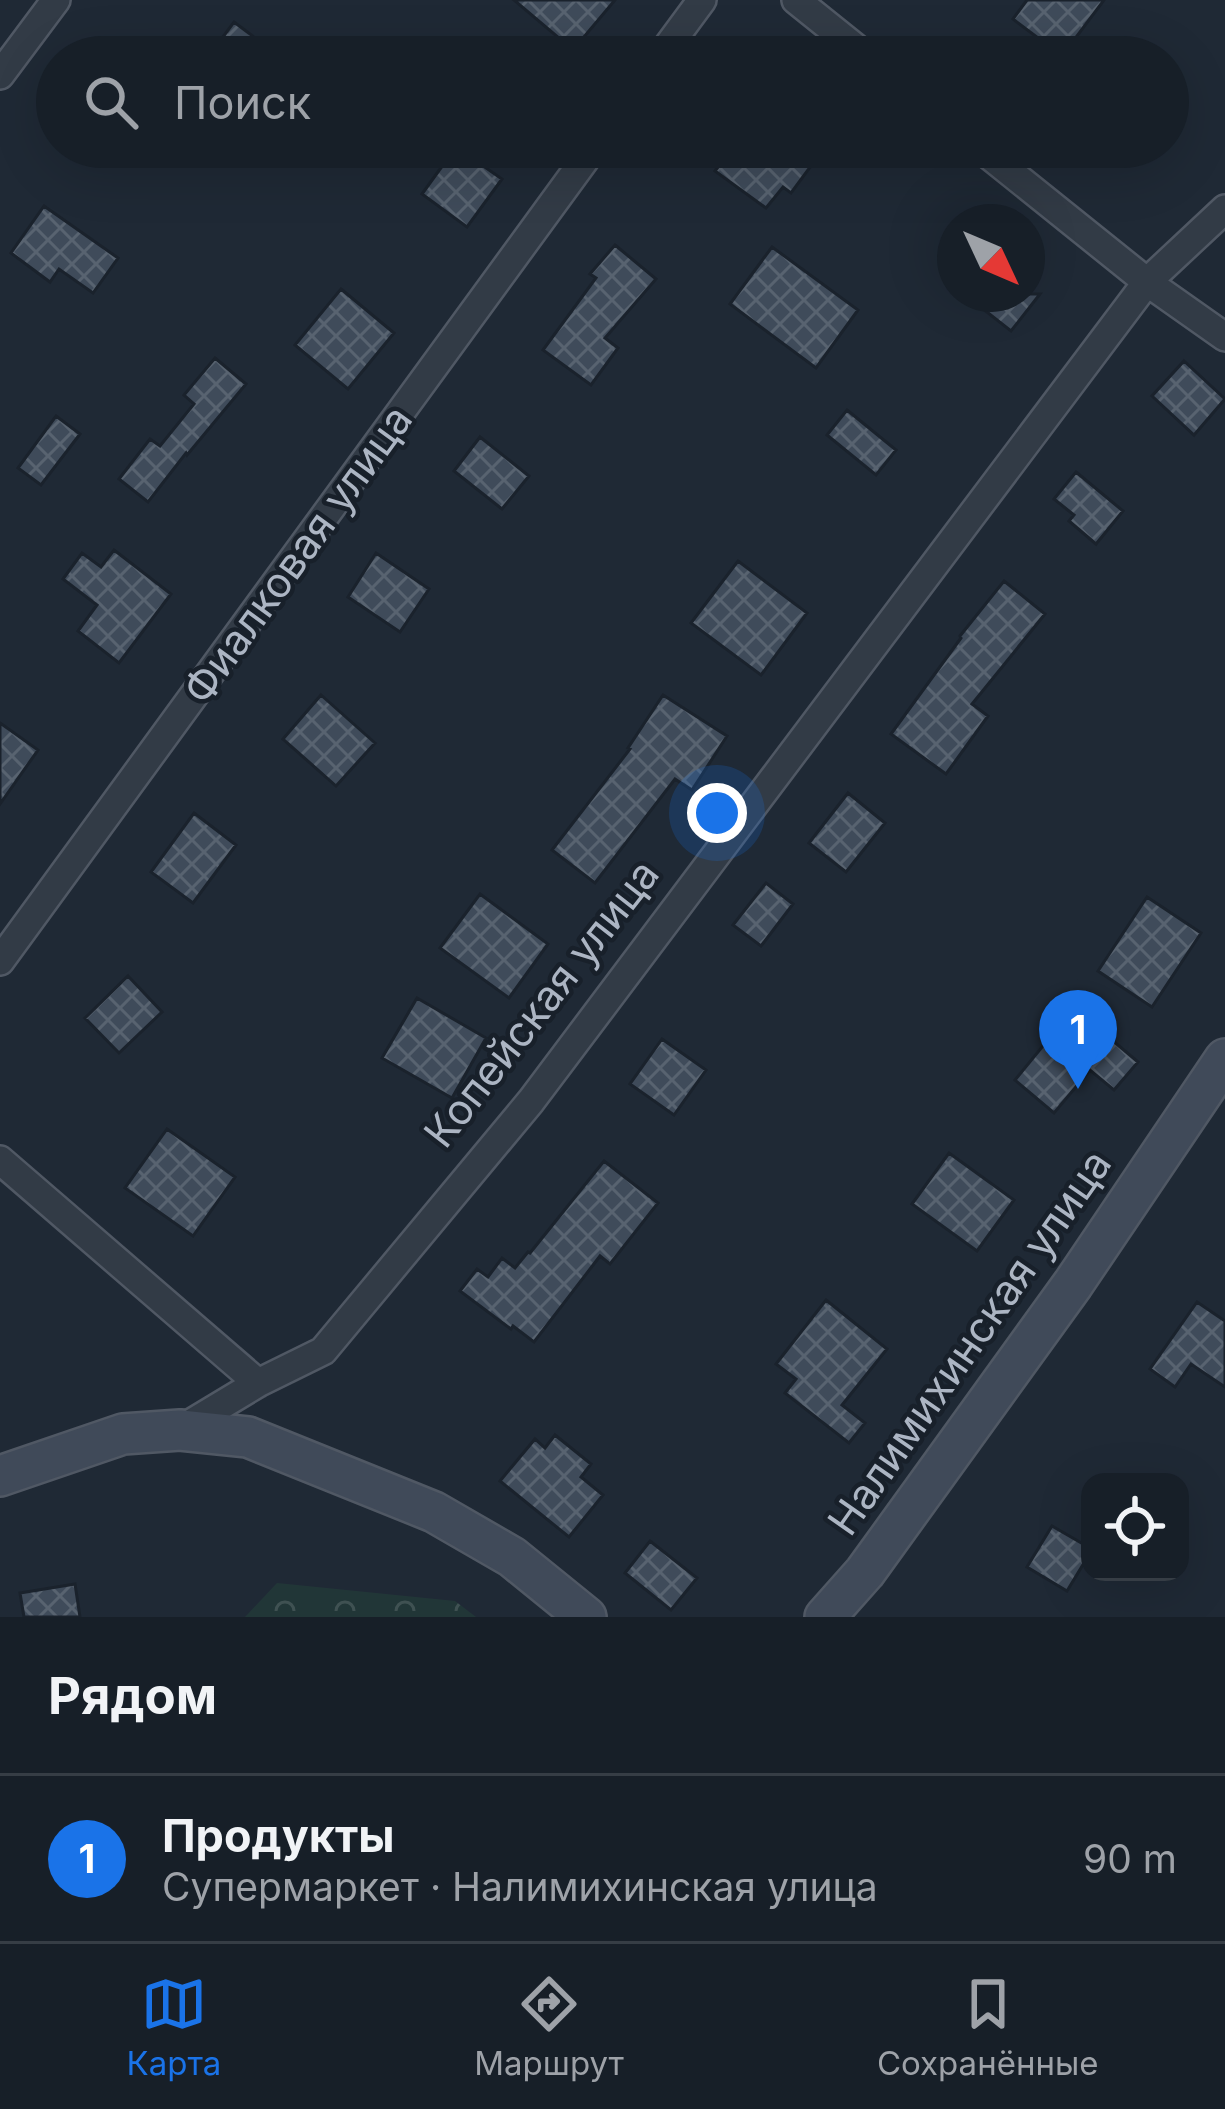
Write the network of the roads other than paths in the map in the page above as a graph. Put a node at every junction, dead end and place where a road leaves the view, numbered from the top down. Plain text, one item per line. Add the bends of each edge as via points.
1 (56, 0) edge
2 (702, 0) edge
3 (796, 0) edge
4 (675, 36) edge
5 (841, 36) edge
6 (0, 75) edge
7 (579, 168) edge
8 (1005, 168) edge
9 (1225, 209) edge
10 (1147, 282) junction
11 (1225, 338) edge
12 (0, 961) edge
13 (1225, 1059) edge
14 (0, 1160) edge
15 (258, 1383) junction
16 (180, 1430) junction
17 (0, 1476) edge
18 (586, 1617) edge
19 (825, 1617) edge

1 - 6 street
2 - 4 street
3 - 5 street
7 - 12 street, Фиалковая улица
8 - 10 street
9 - 10 street, Копейская улица
10 - 11 street
10 - 15 street, Копейская улица via 531,1101 323,1352
13 - 19 street, Налимихинская улица via 1073,1284
14 - 15 street
15 - 16 street, Копейская улица
16 - 17 street, Копейская улица via 123,1434
16 - 18 street via 248,1437 434,1512 512,1557

